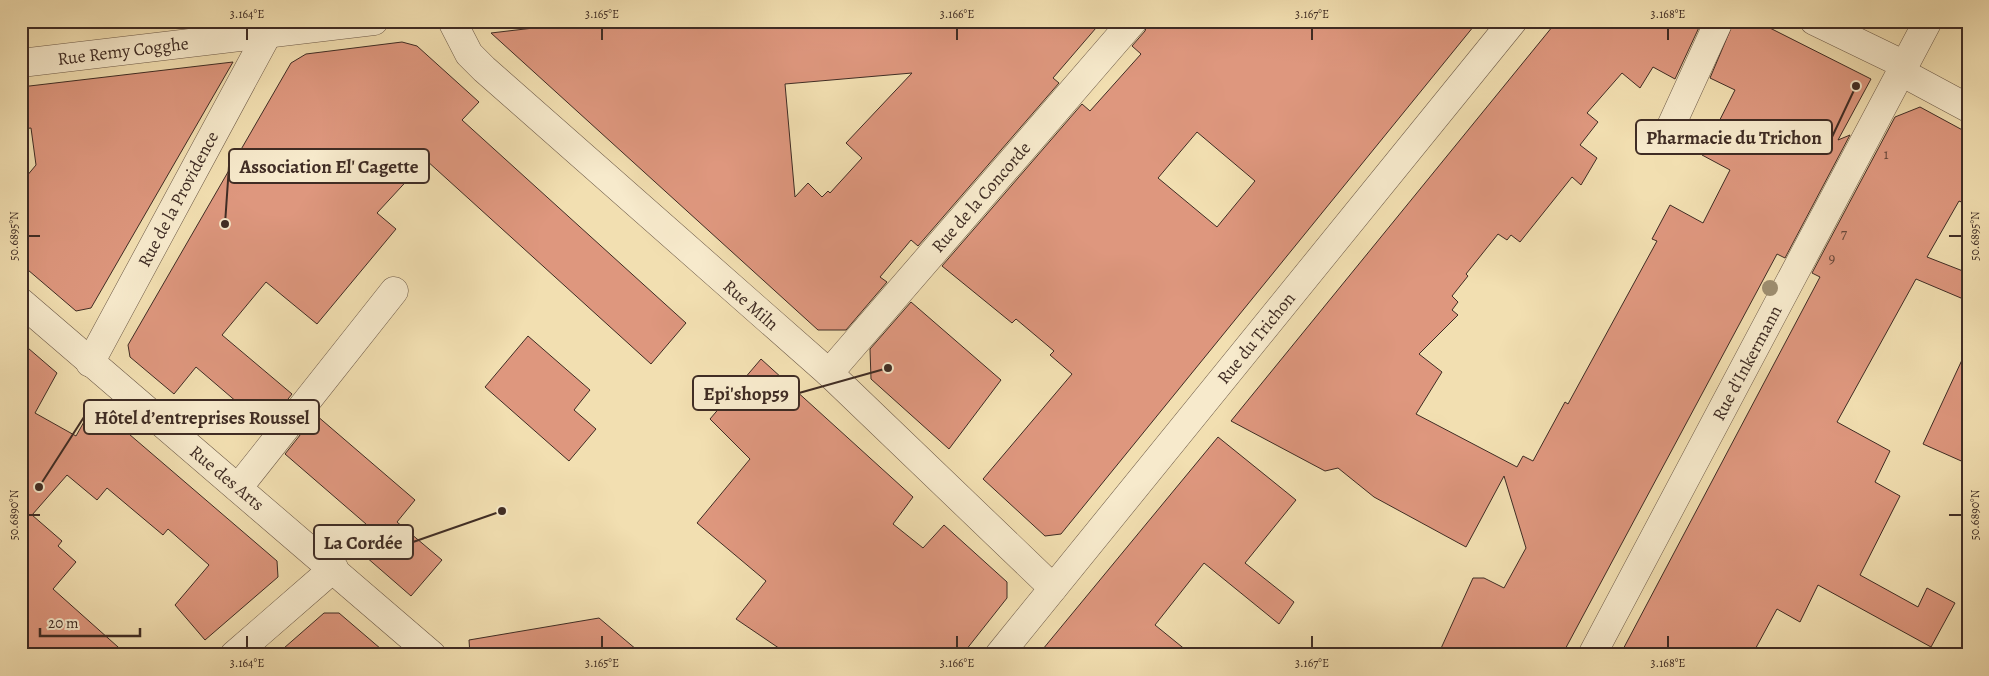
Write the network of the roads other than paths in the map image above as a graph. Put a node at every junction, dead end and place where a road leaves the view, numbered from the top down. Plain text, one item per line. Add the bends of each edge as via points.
1 (374, 21) edge
2 (452, 21) edge
3 (1133, 21) edge
4 (1513, 21) edge
5 (1719, 21) edge
6 (1814, 21) edge
7 (1928, 21) edge
8 (267, 35) junction
9 (21, 63) edge
10 (1903, 69) junction
11 (1968, 108) edge
12 (1672, 126) dead end
13 (394, 291) dead end
14 (21, 302) edge
15 (90, 363) junction
16 (829, 373) junction
17 (238, 488) junction
18 (334, 568) junction
19 (1053, 588) junction
20 (234, 655) edge
21 (432, 655) edge
22 (1000, 655) edge
23 (1592, 655) edge

1 - 8 street, Rue Remy Cogghe
2 - 16 street, Rue Miln via 469,54 484,69
3 - 16 street, Rue de la Concorde
4 - 19 street, Rue du Trichon
5 - 12 street
6 - 10 street
7 - 10 street, Rue d'Inkermann
8 - 9 street, Rue Remy Cogghe
8 - 15 street, Rue de la Providence
10 - 11 street
10 - 23 street, Rue d'Inkermann
13 - 17 street
14 - 15 street, Rue des Arts
15 - 17 street, Rue des Arts
16 - 19 street, Rue Miln
17 - 18 street, Rue des Arts
18 - 20 street
18 - 21 street, Rue des Arts
19 - 22 street, Rue du Trichon

